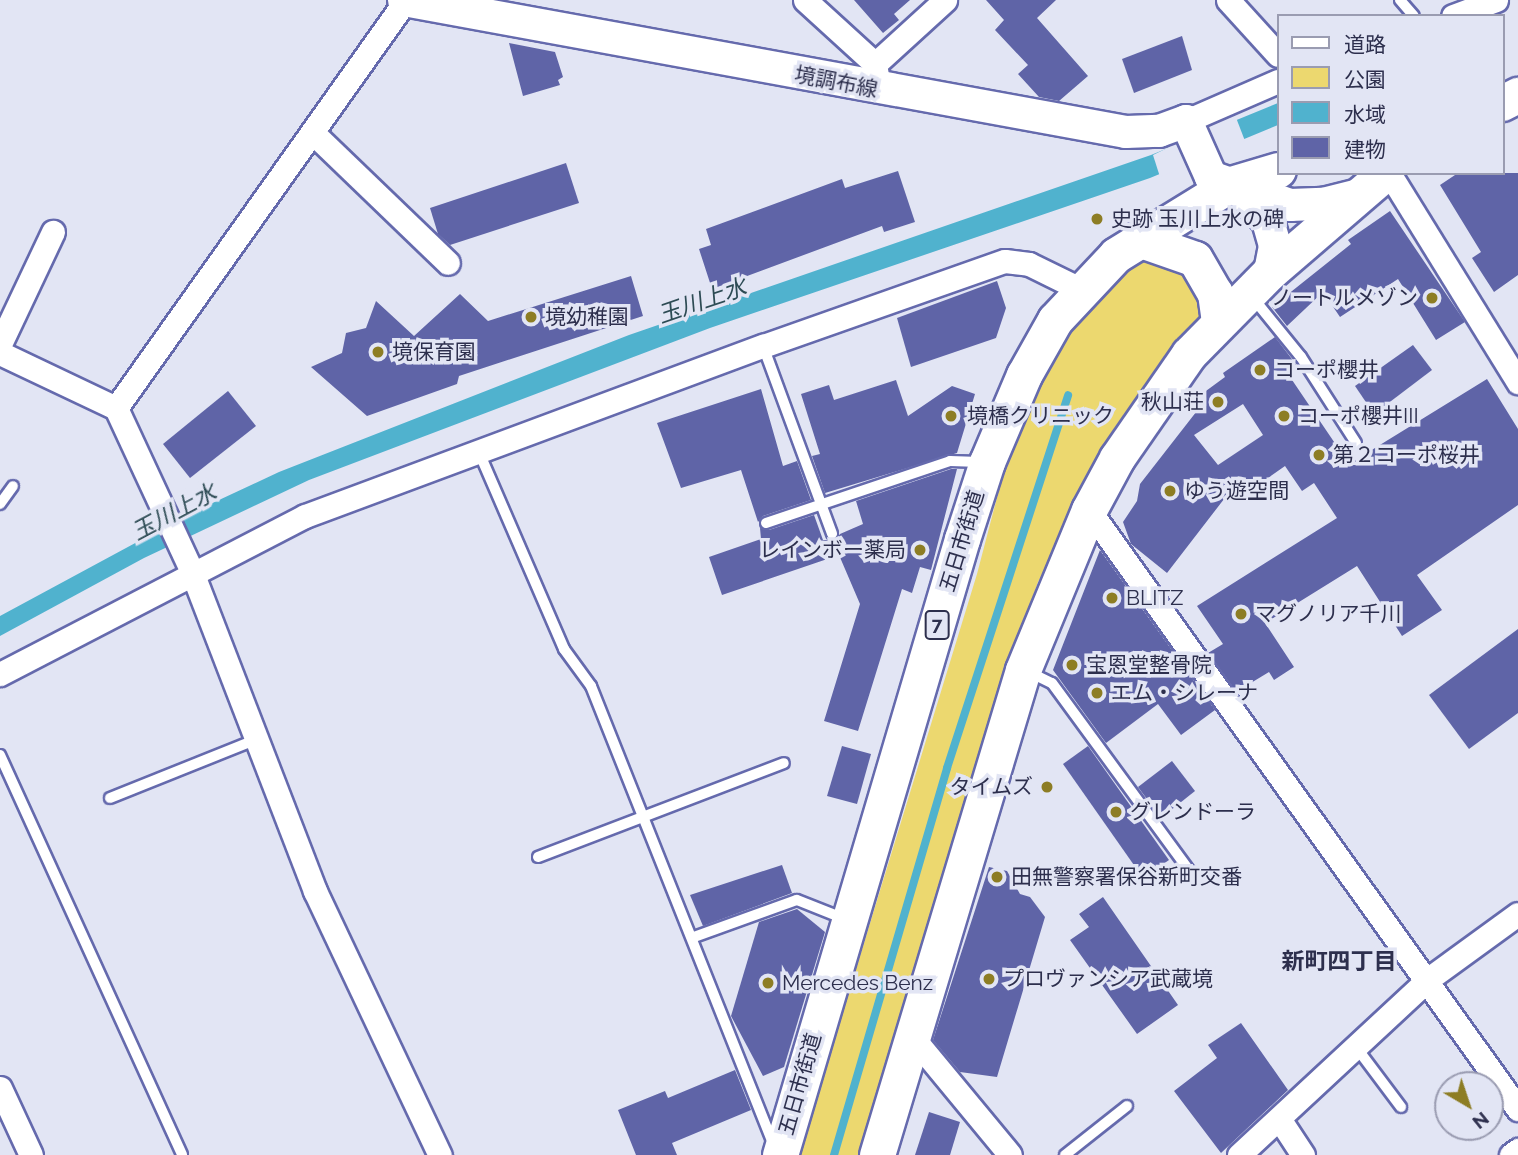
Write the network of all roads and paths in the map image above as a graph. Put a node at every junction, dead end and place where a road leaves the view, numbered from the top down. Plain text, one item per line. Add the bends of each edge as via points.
1 (405, 0) edge
2 (805, 0) edge
3 (945, 0) edge
4 (1227, 0) edge
5 (1400, 0) edge
6 (1496, 0) edge
7 (471, 7) edge
8 (1412, 14) edge
9 (1458, 14) edge
10 (1276, 53) edge
11 (877, 77) junction
12 (1276, 82) edge
13 (1189, 126) junction
14 (313, 133) junction
15 (1276, 170) edge
16 (1221, 180) junction
17 (1378, 181) edge
18 (53, 232) dead end
19 (1138, 239) junction
20 (448, 263) dead end
21 (1260, 283) junction
22 (1080, 289) junction
23 (1219, 320) junction
24 (0, 344) edge
25 (763, 346) junction
26 (0, 353) edge
27 (1518, 382) edge
28 (116, 408) junction
29 (1356, 443) dead end
30 (478, 450) junction
31 (987, 462) junction
32 (13, 486) dead end
33 (0, 504) edge
34 (822, 505) junction
35 (1088, 510) junction
36 (766, 523) dead end
37 (832, 534) dead end
38 (188, 563) junction
39 (1023, 670) junction
40 (0, 674) edge
41 (255, 740) junction
42 (0, 755) edge
43 (784, 762) dead end
44 (110, 798) dead end
45 (645, 816) junction
46 (538, 857) dead end
47 (1192, 874) dead end
48 (1518, 914) edge
49 (848, 919) junction
50 (694, 937) junction
51 (1427, 980) junction
52 (915, 1040) junction
53 (1356, 1047) junction
54 (1509, 1076) edge
55 (0, 1088) edge
56 (1127, 1106) dead end
57 (1401, 1107) dead end
58 (1518, 1109) edge
59 (1280, 1121) junction
60 (1518, 1150) edge
61 (30, 1155) edge
62 (182, 1155) edge
63 (440, 1155) edge
64 (779, 1155) edge
65 (877, 1155) edge
66 (1010, 1155) edge
67 (1065, 1155) edge
68 (1239, 1155) edge
69 (1303, 1155) edge
70 (1511, 1155) edge

1 - 7 main road, 境調布線
1 - 14 street
2 - 11 street
3 - 11 street
4 - 10 street
5 - 8 lane
6 - 9 street
7 - 11 main road, 境調布線
11 - 13 main road, 境調布線 via 1126,132
12 - 13 street
13 - 16 main road
14 - 20 street
14 - 28 street
15 - 16 main road, 五日市街道 / 7
16 - 17 main road via 1290,205 1323,204
16 - 19 main road, 五日市街道 / 7
16 - 21 main road via 1268,221 1275,246
17 - 21 main road
17 - 27 street
18 - 24 street
19 - 22 main road, 五日市街道 / 7
19 - 23 main road via 1195,259 1215,293
21 - 23 main road
21 - 29 lane via 1294,347
22 - 25 street via 1029,264 1005,261
22 - 31 main road, 五日市街道 / 7 via 1055,320 1024,375
23 - 35 main road via 1150,407
25 - 30 street
25 - 34 lane
26 - 28 street
28 - 38 street
30 - 38 street
30 - 45 lane via 564,649 591,686
31 - 34 lane via 950,461
31 - 49 main road, 五日市街道 / 7
32 - 33 lane
34 - 36 lane
34 - 37 lane
35 - 39 main road
35 - 51 street
38 - 40 street
38 - 41 street
39 - 47 lane via 1052,683
39 - 52 main road
41 - 44 lane
41 - 63 street via 315,891
42 - 62 lane
43 - 45 lane
45 - 46 lane
45 - 50 lane
48 - 51 street
49 - 50 lane via 797,900
49 - 64 main road, 五日市街道 / 7
50 - 64 lane
51 - 53 street
51 - 54 street
52 - 65 main road
52 - 66 street
53 - 57 lane
53 - 59 street
54 - 58 street
55 - 61 street
56 - 67 lane
59 - 68 street
59 - 69 street
60 - 70 street

